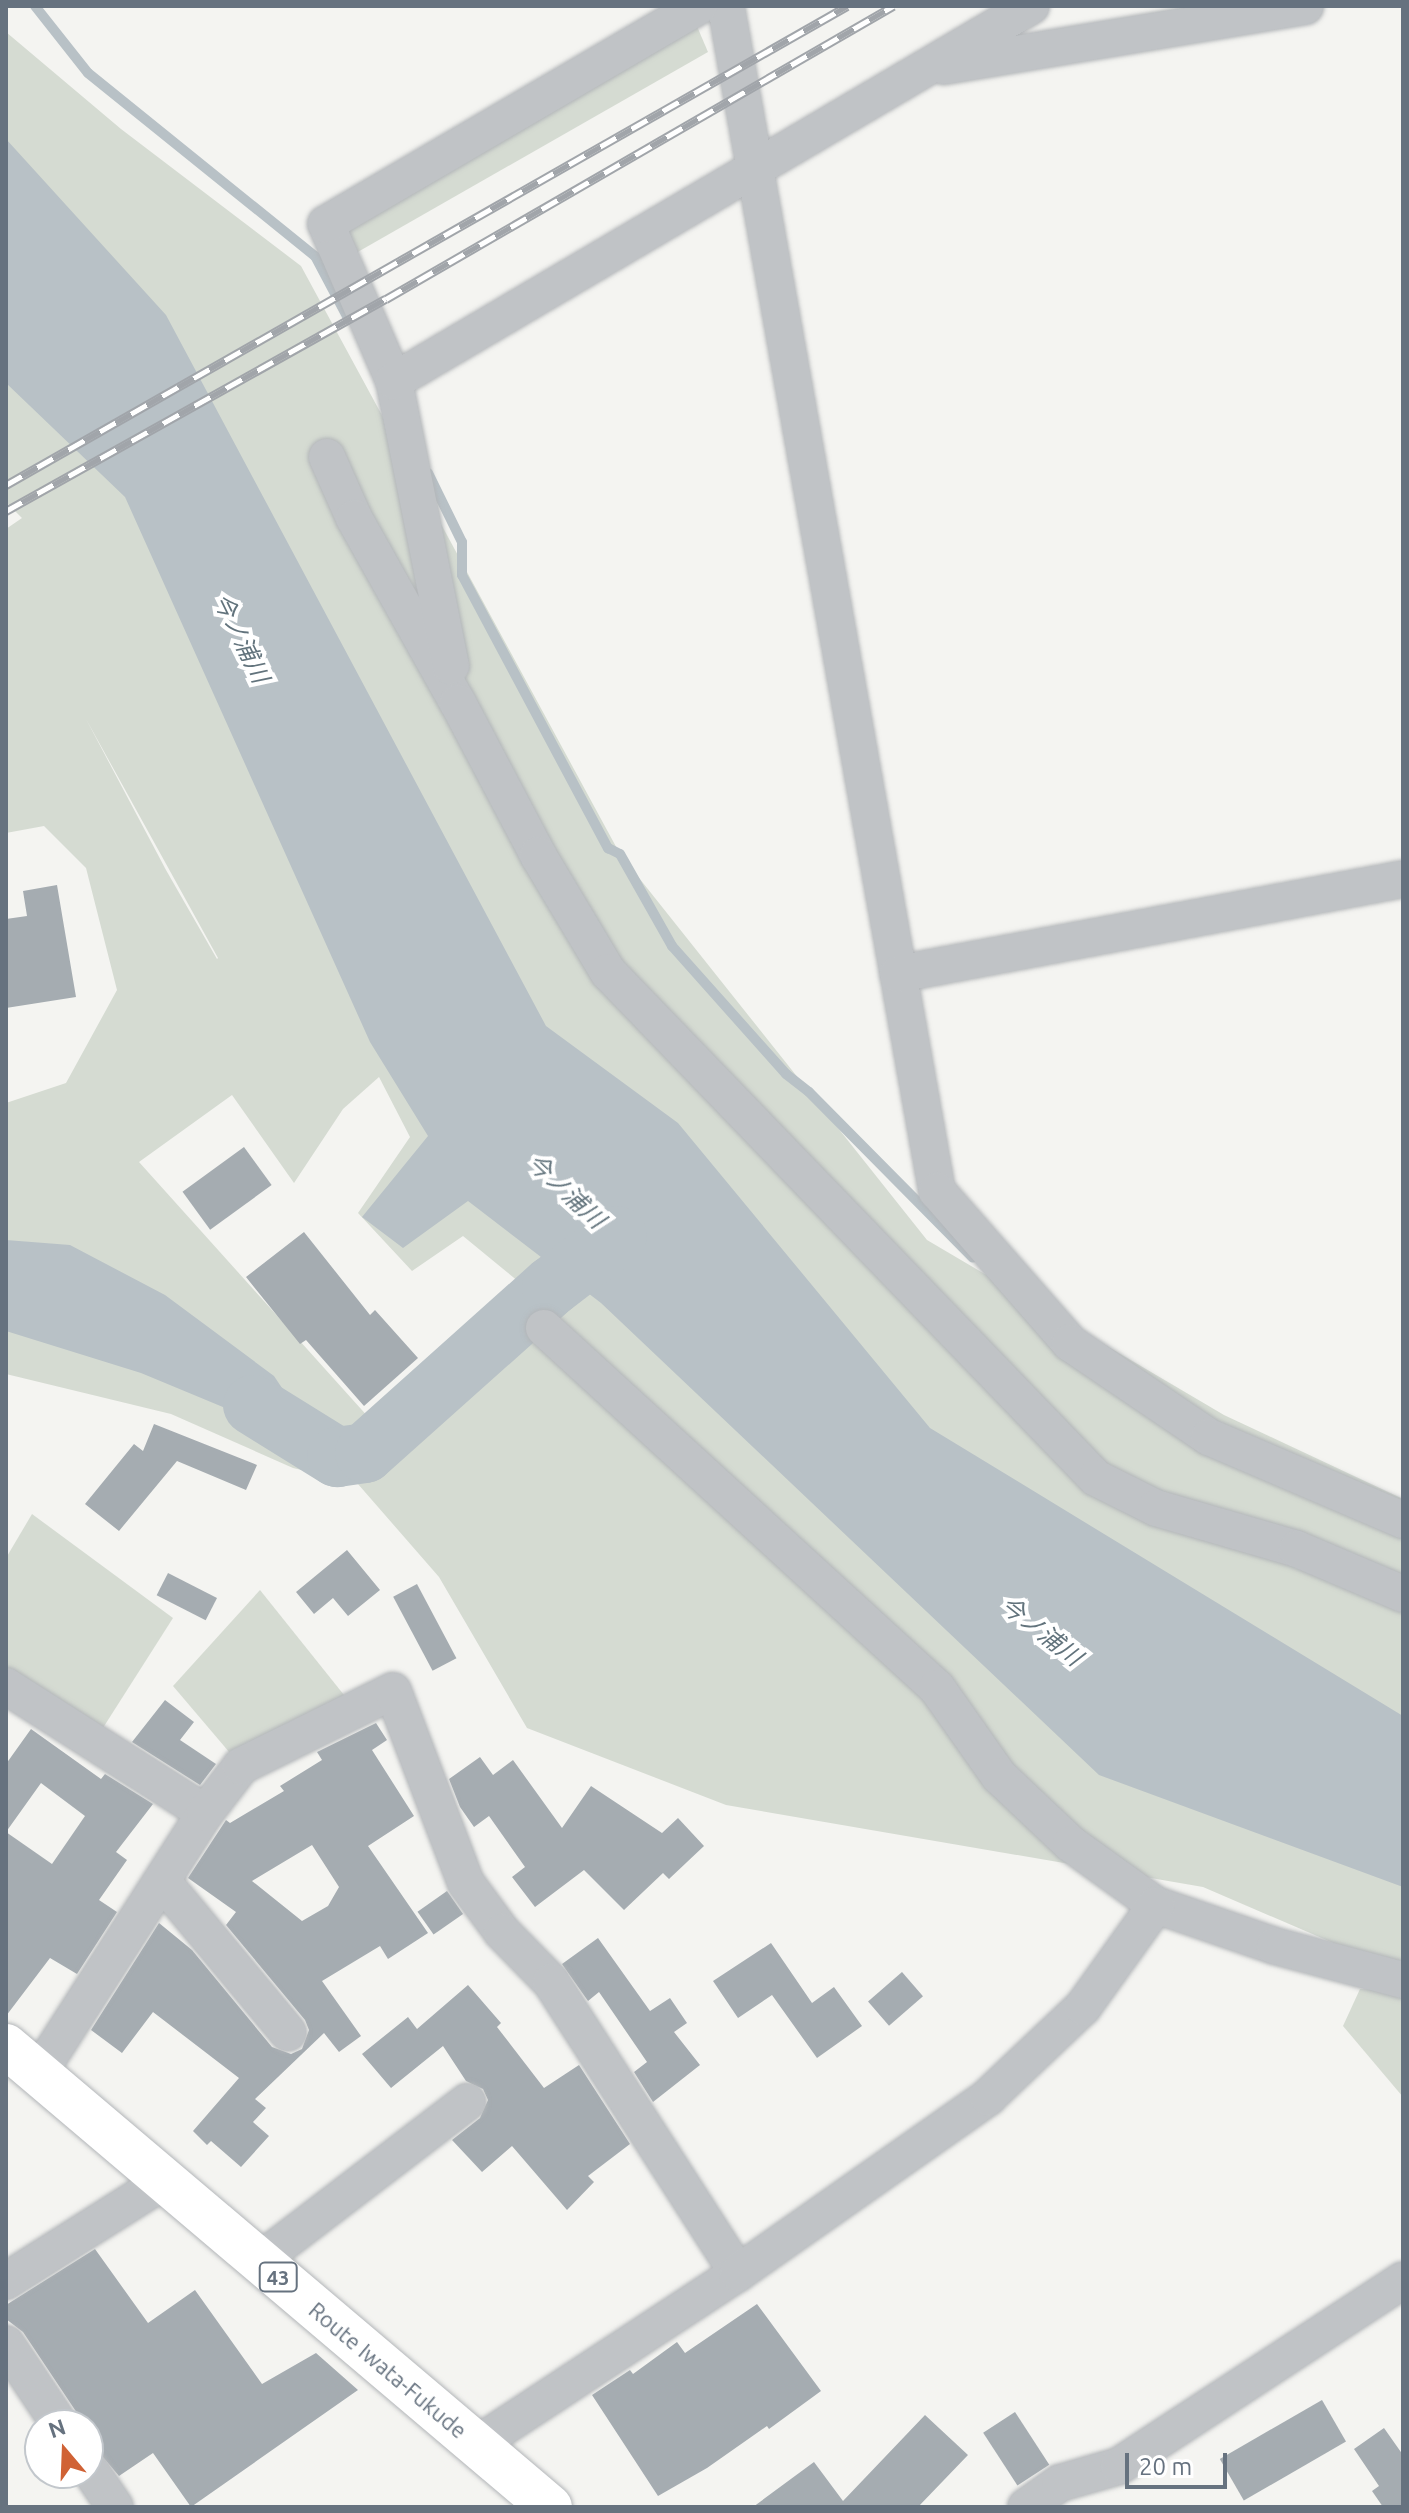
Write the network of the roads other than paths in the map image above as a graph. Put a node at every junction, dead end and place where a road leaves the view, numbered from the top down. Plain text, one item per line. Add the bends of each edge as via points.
1 (699, 6) edge
2 (726, 6) edge
3 (1031, 6) edge
4 (1305, 6) edge
5 (922, 69) junction
6 (755, 166) junction
7 (394, 381) junction
8 (327, 457) dead end
9 (458, 703) junction
10 (1403, 879) edge
11 (898, 974) junction
12 (544, 1328) dead end
13 (1403, 1520) edge
14 (1403, 1594) edge
15 (6, 1686) edge
16 (205, 1813) junction
17 (162, 1881) junction
18 (1156, 1905) junction
19 (1403, 1980) edge
20 (288, 2033) dead end
21 (22, 2060) edge
22 (467, 2102) dead end
23 (164, 2181) junction
24 (259, 2261) junction
25 (738, 2273) junction
26 (1403, 2280) edge
27 (6, 2281) edge
28 (6, 2344) edge
29 (49, 2409) edge
30 (476, 2445) junction
31 (103, 2489) edge
32 (115, 2507) edge
33 (550, 2507) edge
34 (1026, 2507) edge

1 - 7 street via 326,224
2 - 6 street
3 - 5 street
4 - 5 street
5 - 6 street
6 - 7 street
6 - 11 street
7 - 9 street
8 - 9 street via 354,518
9 - 14 street via 538,855 608,972 1096,1478 1156,1508 1297,1549
10 - 11 street
11 - 13 street via 937,1191 1070,1343 1209,1437
12 - 18 street via 937,1688 999,1776 1021,1797 1071,1844
15 - 16 street
16 - 17 street
16 - 25 street via 241,1766 393,1691 466,1883 502,1932 551,1982
17 - 20 street
17 - 21 street
18 - 19 street via 1275,1946
18 - 25 street via 1083,2007 988,2097
21 - 23 main road, Route Iwata-Fukude / 43
22 - 24 street
23 - 24 main road, Route Iwata-Fukude / 43
23 - 27 street
24 - 30 main road, Route Iwata-Fukude / 43
25 - 30 street
26 - 34 street via 1119,2466 1060,2483
28 - 29 street
30 - 33 main road, Route Iwata-Fukude / 43
31 - 32 street

